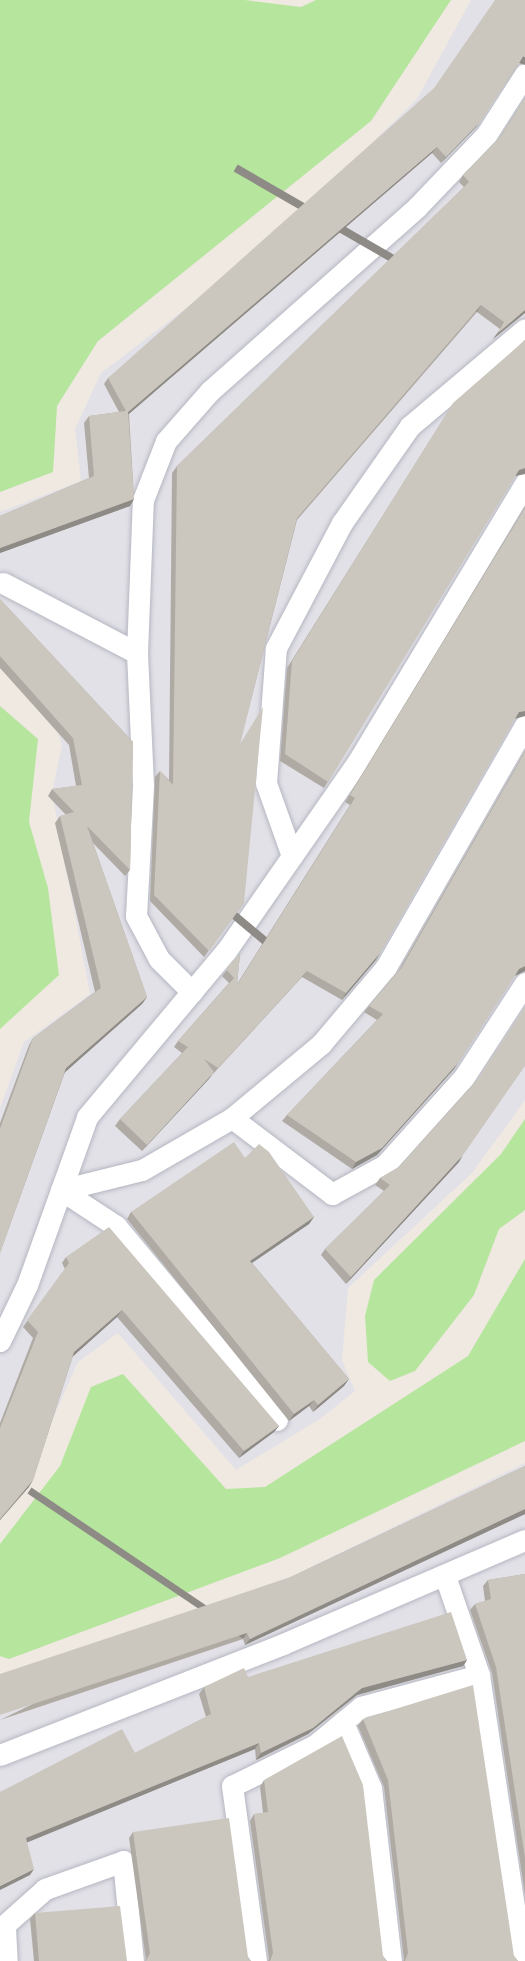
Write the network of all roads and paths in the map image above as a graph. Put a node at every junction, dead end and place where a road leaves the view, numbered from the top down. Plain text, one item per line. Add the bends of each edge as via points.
1 (525, 74) edge
2 (525, 329) edge
3 (525, 483) edge
4 (3, 583) dead end
5 (137, 652) junction
6 (525, 725) edge
7 (292, 856) junction
8 (525, 983) edge
9 (192, 992) junction
10 (232, 1118) junction
11 (61, 1190) junction
12 (0, 1341) edge
13 (278, 1420) dead end
14 (525, 1540) edge
15 (445, 1576) junction
16 (479, 1675) junction
17 (343, 1722) junction
18 (0, 1755) edge
19 (3, 1928) edge
20 (7, 1961) edge
21 (133, 1961) edge
22 (256, 1961) edge
23 (391, 1961) edge
24 (522, 1961) edge

1 - 5 lane via 486,135 417,207 210,391 166,441 143,500
2 - 7 lane via 410,426 342,523 276,648 266,783
3 - 7 lane via 360,758
4 - 5 lane
5 - 9 lane via 143,785 136,916 159,959
6 - 10 lane via 386,967 321,1044
7 - 9 lane
8 - 10 lane via 464,1077 385,1165 332,1194
9 - 11 lane via 87,1117
10 - 11 lane via 142,1170
11 - 12 lane
11 - 13 lane via 116,1226
14 - 15 lane
15 - 16 lane
15 - 18 lane
16 - 17 lane via 361,1707
16 - 24 lane
17 - 22 lane via 315,1746 232,1786
17 - 23 lane via 371,1788
19 - 20 lane
19 - 21 lane via 45,1889 123,1861

